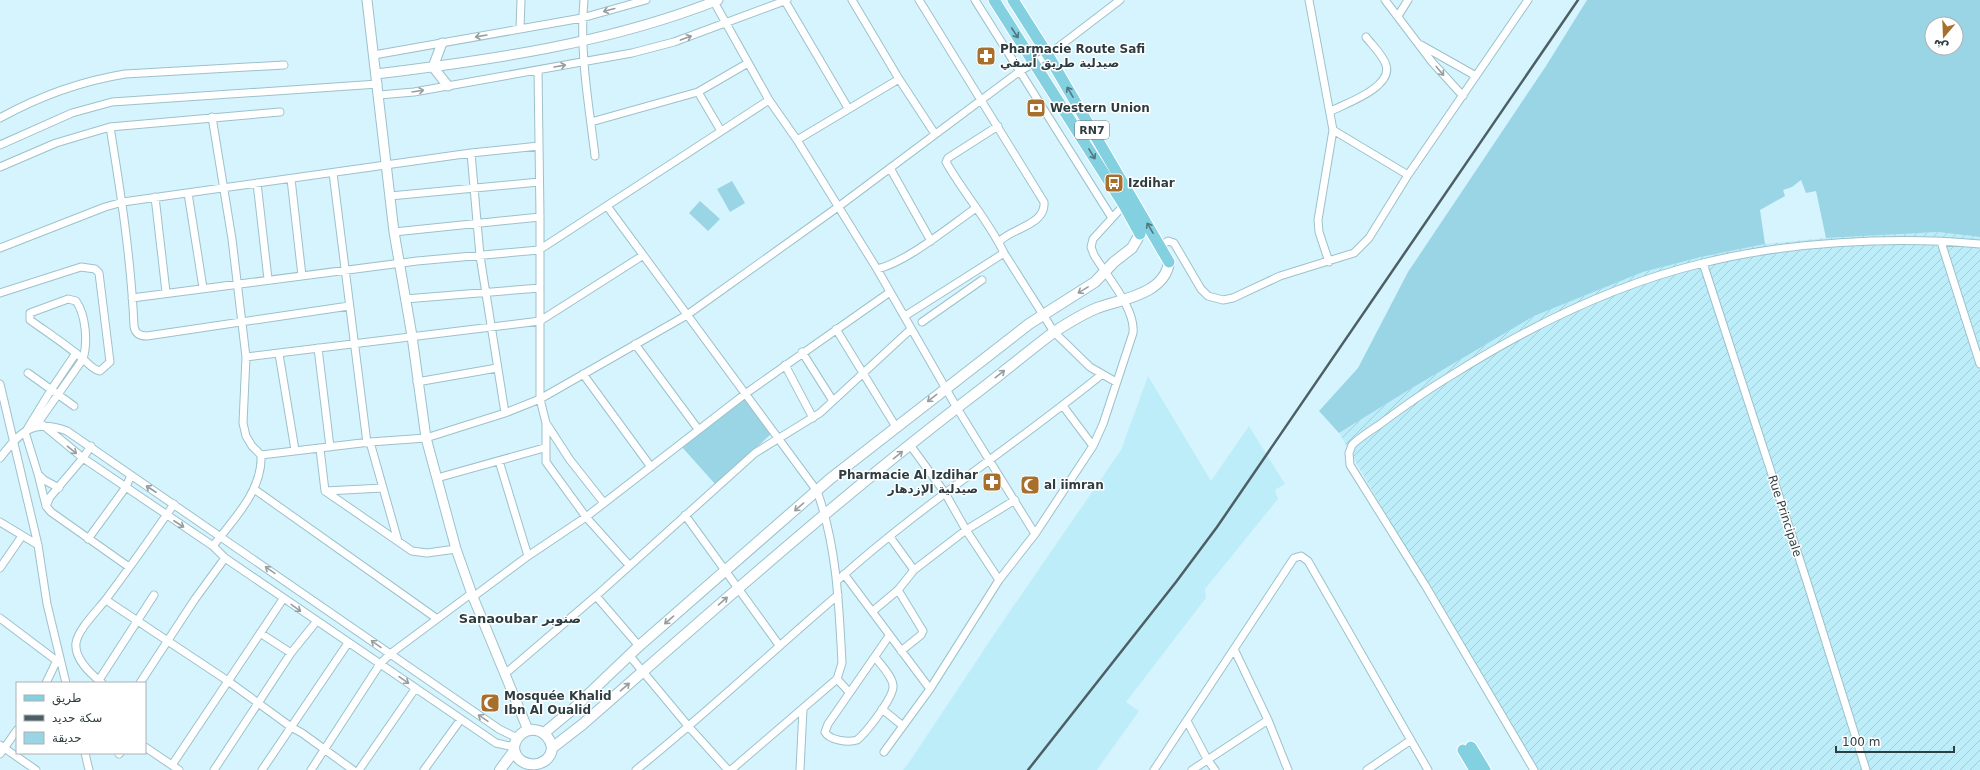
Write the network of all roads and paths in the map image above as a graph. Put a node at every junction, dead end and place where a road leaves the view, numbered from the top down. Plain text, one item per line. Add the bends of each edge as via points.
1 (367, 0) edge
2 (521, 0) edge
3 (584, 0) edge
4 (646, 0) edge
5 (715, 0) edge
6 (786, 0) edge
7 (852, 0) edge
8 (919, 0) edge
9 (975, 0) edge
10 (994, 0) edge
11 (1013, 0) edge
12 (1120, 0) edge
13 (1309, 0) edge
14 (1385, 0) edge
15 (1408, 0) edge
16 (1528, 0) edge
17 (1398, 16) junction
18 (582, 18) junction
19 (725, 24) junction
20 (520, 29) junction
21 (1366, 37) dead end
22 (583, 40) junction
23 (442, 43) junction
24 (1419, 44) junction
25 (374, 55) junction
26 (1048, 55) junction
27 (584, 62) junction
28 (1034, 62) junction
29 (748, 63) junction
30 (284, 65) dead end
31 (432, 67) junction
32 (538, 70) junction
33 (1020, 71) junction
34 (376, 74) junction
35 (1476, 76) junction
36 (899, 79) junction
37 (378, 84) junction
38 (448, 86) junction
39 (698, 92) junction
40 (379, 95) junction
41 (1463, 96) junction
42 (981, 99) junction
43 (770, 100) junction
44 (848, 108) junction
45 (1331, 111) junction
46 (280, 112) dead end
47 (212, 117) junction
48 (0, 118) edge
49 (591, 122) junction
50 (998, 126) junction
51 (110, 127) junction
52 (1333, 130) junction
53 (721, 131) junction
54 (935, 134) junction
55 (797, 140) junction
56 (0, 145) edge
57 (539, 146) junction
58 (471, 153) junction
59 (595, 156) dead end
60 (387, 165) junction
61 (0, 167) edge
62 (890, 168) junction
63 (333, 173) junction
64 (1408, 175) junction
65 (291, 179) junction
66 (539, 182) junction
67 (257, 183) junction
68 (224, 187) junction
69 (475, 189) junction
70 (188, 193) junction
71 (390, 196) junction
72 (155, 197) junction
73 (123, 202) junction
74 (1124, 205) junction
75 (607, 206) junction
76 (838, 207) junction
77 (976, 208) junction
78 (540, 217) junction
79 (1112, 218) junction
80 (478, 223) junction
81 (394, 232) junction
82 (1140, 234) joint
83 (931, 241) junction
84 (1000, 241) junction
85 (1941, 242) junction
86 (1980, 244) edge
87 (1160, 246) junction
88 (0, 248) edge
89 (539, 250) junction
90 (1004, 253) junction
91 (480, 256) junction
92 (642, 256) junction
93 (1169, 262) joint
94 (1329, 262) junction
95 (400, 263) junction
96 (1703, 263) junction
97 (877, 269) junction
98 (345, 270) junction
99 (1105, 272) junction
100 (302, 276) junction
101 (268, 279) junction
102 (982, 280) dead end
103 (237, 284) junction
104 (203, 288) junction
105 (540, 288) junction
106 (485, 291) junction
107 (166, 292) junction
108 (890, 292) junction
109 (0, 293) edge
110 (942, 293) junction
111 (132, 298) junction
112 (405, 299) junction
113 (1123, 300) junction
114 (948, 303) junction
115 (348, 306) junction
116 (1043, 314) junction
117 (687, 315) junction
118 (905, 316) junction
119 (540, 321) junction
120 (242, 322) junction
121 (922, 322) dead end
122 (490, 327) junction
123 (836, 329) junction
124 (911, 329) junction
125 (1054, 332) junction
126 (412, 336) junction
127 (354, 344) junction
128 (635, 344) junction
129 (318, 348) junction
130 (802, 352) junction
131 (76, 353) junction
132 (279, 354) junction
133 (246, 357) junction
134 (84, 359) junction
135 (1980, 364) edge
136 (785, 365) junction
137 (497, 368) junction
138 (863, 373) junction
139 (28, 374) dead end
140 (584, 374) junction
141 (1101, 374) junction
142 (417, 382) junction
143 (1116, 382) junction
144 (0, 386) edge
145 (946, 388) junction
146 (51, 390) junction
147 (746, 394) junction
148 (58, 395) junction
149 (540, 399) junction
150 (833, 401) junction
151 (74, 406) dead end
152 (1062, 406) junction
153 (957, 408) junction
154 (505, 413) junction
155 (813, 418) junction
156 (546, 423) junction
157 (39, 426) junction
158 (896, 427) junction
159 (698, 430) junction
160 (25, 432) junction
161 (426, 438) junction
162 (778, 438) junction
163 (14, 439) junction
164 (368, 442) junction
165 (910, 445) junction
166 (91, 446) junction
167 (330, 446) junction
168 (1093, 446) junction
169 (544, 448) junction
170 (320, 449) junction
171 (295, 450) junction
172 (261, 455) junction
173 (0, 458) edge
174 (83, 458) junction
175 (499, 460) junction
176 (990, 460) junction
177 (651, 467) junction
178 (38, 474) junction
179 (131, 475) junction
180 (437, 478) junction
181 (59, 488) junction
182 (126, 488) junction
183 (382, 488) junction
184 (254, 489) junction
185 (325, 491) junction
186 (817, 491) junction
187 (945, 493) junction
188 (1015, 500) junction
189 (604, 503) junction
190 (174, 504) junction
191 (46, 506) junction
192 (825, 514) junction
193 (166, 515) junction
194 (685, 515) junction
195 (586, 517) junction
196 (0, 522) edge
197 (966, 530) junction
198 (1035, 534) junction
199 (22, 536) junction
200 (220, 536) junction
201 (890, 537) junction
202 (88, 539) junction
203 (398, 541) junction
204 (38, 545) junction
205 (212, 546) junction
206 (456, 549) junction
207 (528, 556) junction
208 (225, 558) junction
209 (629, 565) junction
210 (129, 567) junction
211 (0, 568) edge
212 (914, 570) junction
213 (725, 571) junction
214 (844, 574) junction
215 (1000, 580) junction
216 (837, 581) junction
217 (738, 588) junction
218 (898, 590) junction
219 (154, 595) dead end
220 (472, 595) junction
221 (838, 595) junction
222 (596, 596) junction
223 (283, 598) junction
224 (106, 600) junction
225 (873, 611) junction
226 (0, 618) edge
227 (436, 618) junction
228 (137, 620) junction
229 (316, 622) junction
230 (260, 633) junction
231 (889, 636) junction
232 (167, 642) junction
233 (348, 642) junction
234 (779, 645) junction
235 (639, 646) junction
236 (1234, 649) junction
237 (901, 651) junction
238 (291, 653) junction
239 (390, 654) junction
240 (629, 655) junction
241 (875, 657) junction
242 (58, 659) junction
243 (380, 664) junction
244 (643, 672) junction
245 (505, 674) junction
246 (837, 679) junction
247 (228, 681) junction
248 (46, 682) edge
249 (66, 682) edge
250 (100, 682) edge
251 (141, 682) edge
252 (415, 689) junction
253 (930, 689) junction
254 (849, 692) junction
255 (259, 703) junction
256 (803, 708) junction
257 (882, 709) junction
258 (461, 719) junction
259 (1268, 720) junction
260 (1187, 721) junction
261 (903, 726) junction
262 (291, 727) junction
263 (689, 727) junction
264 (528, 730) junction
265 (16, 731) edge
266 (544, 733) junction
267 (1411, 740) junction
268 (515, 745) junction
269 (2, 746) edge
270 (146, 748) edge
271 (552, 748) junction
272 (325, 750) junction
273 (884, 752) dead end
274 (0, 754) edge
275 (84, 754) edge
276 (1207, 759) junction
277 (172, 765) junction
278 (529, 768) edge
279 (1285, 769) edge
280 (36, 770) edge
281 (89, 770) edge
282 (179, 770) edge
283 (214, 770) edge
284 (262, 770) edge
285 (311, 770) edge
286 (353, 770) edge
287 (359, 770) edge
288 (424, 770) edge
289 (500, 770) edge
290 (636, 770) edge
291 (728, 770) edge
292 (731, 770) edge
293 (800, 770) edge
294 (1154, 770) edge
295 (1192, 770) edge
296 (1215, 770) edge
297 (1367, 770) edge
298 (1428, 770) edge
299 (1475, 770) edge
300 (1485, 770) edge
301 (1534, 770) edge
302 (1866, 770) edge

1 - 25 street
2 - 20 street
3 - 18 street
4 -> 18 street
5 - 19 street
5 - 22 street via 643,24
6 - 19 street
6 - 44 street
7 - 36 street
8 - 42 street
9 - 33 street
10 -> 28 main road, RN7
11 - 26 main road, RN7
12 - 26 street
13 - 45 street
14 - 17 street
15 - 17 street
16 - 35 street
17 - 24 street
18 - 20 street
18 - 22 street
27 -> 19 street via 649,49
19 - 29 street
20 -> 23 street
21 - 45 street via 1386,62 1384,80 1378,87
22 - 27 street
22 - 31 street
23 - 25 street
23 - 31 street
24 - 35 street
24 -> 41 street
25 - 34 street
26 - 28 street
87 -> 26 main road, RN7
32 -> 27 street
27 - 49 street
28 - 33 street
28 -> 74 main road, RN7
29 - 39 street
29 - 43 street
30 - 48 street via 106,77 62,90
31 - 34 street
31 - 38 street
32 - 38 street
32 - 57 street
33 - 42 street
33 - 79 street
34 - 37 street
35 - 41 street
36 - 44 street
36 - 54 street
37 - 40 street
37 - 56 street via 112,102 72,113
40 -> 38 street
39 - 49 street
39 - 53 street
40 - 60 street
41 - 64 street
42 - 50 street
42 - 54 street
43 - 53 street
43 - 55 street
44 - 55 street
45 - 52 street
46 - 47 street
47 - 51 street
47 - 68 street
49 - 59 street
50 - 77 street via 948,158 946,162
50 - 84 street via 1041,196 1045,208 1035,220
51 - 61 street via 56,143
51 - 73 street
52 - 64 street
52 - 94 street via 1318,220 1319,232
53 - 75 street
54 - 62 street
55 - 76 street
57 - 58 street
57 - 66 street
58 - 60 street
58 - 69 street
60 - 63 street
60 - 71 street
62 - 76 street
62 - 83 street
63 - 65 street
63 - 98 street
64 - 94 street via 1361,247 1354,253
65 - 67 street
65 - 100 street
66 - 69 street
66 - 78 street
67 - 68 street
67 - 101 street
68 - 70 street
68 - 103 street
69 - 71 street
69 - 80 street
70 - 72 street
70 - 104 street
71 - 81 street
72 - 73 street
72 - 107 street
73 - 88 street
73 - 111 street
74 - 79 street
74 - 82 main road, RN7
75 - 89 street
75 - 92 street
76 - 97 street
76 - 117 street
77 - 83 street
77 - 84 street
78 - 80 street
78 - 89 street
79 - 99 street via 1091,243 1092,252
80 - 81 street
80 - 91 street
81 - 95 street
82 - 99 main road via 1132,248
83 - 97 street via 886,267
84 - 90 street
85 - 86 street
85 - 96 street via 1874,241 1828,244
85 - 135 street
87 - 93 main road, RN7
87 - 94 street via 1168,241 1174,243 1201,290 1218,300 1233,298 1280,276
89 - 91 street
89 - 105 street
90 - 110 street
90 - 116 street
91 - 95 street
91 - 106 street
92 - 117 street
92 - 119 street
93 - 113 main road via 1166,274 1153,286
95 - 98 street
95 - 112 street
96 - 301 street via 1614,291 1503,345 1420,394 1355,442 1350,449 1350,465 1414,567
96 - 302 street, Rue Principale
97 - 108 street
98 - 100 street
98 - 115 street
99 - 113 street
99 -> 116 main road via 1090,287
100 - 101 street
101 - 103 street
102 - 114 street
103 - 104 street
103 - 120 street
104 - 107 street
105 - 106 street
105 - 119 street
106 - 112 street
106 - 122 street
107 - 111 street
108 - 118 street
108 - 123 street
109 - 134 street via 81,267 98,270 110,362 98,371
110 - 114 street
110 - 118 street
111 - 120 street via 135,331 141,336
112 - 126 street
113 - 125 main road via 1086,313
113 - 143 street via 1131,316 1133,328
114 - 121 street
115 - 120 street
115 - 127 street
116 - 125 street
116 - 145 main road
117 - 128 street
117 - 147 street
118 - 124 street
119 - 122 street
119 - 149 street
120 - 133 street
122 - 126 street
122 - 137 street
123 - 130 street
123 - 138 street
124 - 138 street
124 - 145 street
125 - 141 street via 1082,360
153 -> 125 main road
126 - 127 street
126 - 142 street
127 - 129 street
127 - 164 street
128 - 140 street
128 - 159 street
129 - 132 street
129 - 167 street
130 - 136 street
130 - 150 street
131 - 134 street
131 - 134 street via 30,320 30,312 68,299 76,301 81,310 85,337
131 - 146 street
132 - 133 street
132 - 171 street
133 - 172 street via 243,423 246,436
134 - 148 street
136 - 147 street
136 - 155 street
137 - 142 street
137 - 154 street
138 - 150 street
138 - 158 street
139 - 146 street
140 - 149 street
140 - 177 street
141 - 143 street
141 - 152 street
142 - 161 street
143 - 168 street
144 - 163 street
145 - 153 street
145 -> 158 main road
146 - 148 street
146 - 160 street
147 - 159 street
147 - 162 street
148 - 151 street
148 - 157 street
149 - 154 street
149 - 156 street
150 - 155 street
152 - 168 street
152 - 176 street
153 - 165 main road
153 - 176 street
154 - 161 street
155 - 162 street
156 - 169 street
156 - 189 street via 570,460
157 - 160 street
157 - 166 street via 67,431
157 -> 174 street
158 - 186 main road
159 - 177 street
160 - 163 street
160 - 178 street
161 - 164 street
161 - 180 street
162 - 186 street
162 - 194 street via 755,453
163 - 173 street
163 - 204 street
164 - 167 street
164 - 183 street
165 - 187 street
192 -> 165 main road
166 - 174 street
166 - 179 street
167 - 170 street
168 - 198 street
169 - 175 street
169 - 195 street via 546,462
170 - 171 street
170 - 185 street
171 - 172 street
172 - 184 street via 260,473
174 - 181 street
174 - 182 street
175 - 180 street
175 - 207 street
176 - 187 street
176 - 188 street
177 - 189 street
178 - 181 street
178 - 191 street
179 - 182 street
190 -> 179 street
180 - 206 street
181 - 191 street via 50,497
182 - 193 street
182 - 202 street
183 - 185 street
183 - 203 street
184 - 200 street
184 - 227 street
185 - 203 street
186 - 192 street
186 -> 213 main road
187 - 197 street
187 - 201 street
188 - 197 street
188 - 198 street
189 - 195 street
190 - 193 street
190 - 200 street
191 - 202 street
192 - 216 street
192 - 217 main road
193 -> 205 street
193 - 210 street
194 - 209 street
194 - 213 street
195 - 207 street
195 - 209 street
196 - 199 street
197 - 212 street
197 - 215 street
198 - 215 street
199 - 204 street
199 - 211 street
200 - 205 street
239 -> 200 street
201 - 212 street
201 - 214 street
202 - 210 street
203 - 206 street via 412,551 420,553
204 - 242 street
205 - 208 street
206 - 220 street
207 - 220 street
208 - 223 street
208 - 232 street
209 - 222 street
210 - 224 street
212 - 218 street
213 - 217 street
213 -> 235 main road
214 - 216 street
214 - 225 street
215 - 253 street
216 - 221 street
217 - 234 street
244 -> 217 main road
218 - 225 street
218 - 237 street via 923,631
219 - 228 street
220 - 227 street
220 - 245 street
221 - 234 street
221 - 246 street via 842,663
222 - 235 street
222 - 245 street
223 -> 229 street
223 - 230 street
224 - 228 street
224 - 250 street via 80,633 76,643 81,662
225 - 231 street
226 - 242 street
227 - 239 street
228 - 232 street
228 - 250 street
229 - 233 street
229 - 238 street
230 - 238 street
230 - 247 street
231 - 237 street
231 - 241 street
232 - 247 street
232 - 251 street
233 - 243 street
233 - 262 street
234 - 263 street
235 - 240 main road
236 - 259 street
236 - 260 street
236 - 267 street via 1294,558 1305,557
237 - 253 street
238 - 255 street
239 - 243 street
268 -> 239 street via 499,729
240 - 244 street
240 - 266 main road
241 - 254 street
241 - 257 street via 894,687
242 - 248 street
242 - 249 street
243 -> 252 street
243 - 272 street
244 - 263 street
271 -> 244 main road
245 - 264 street
246 - 254 street
246 - 256 street
247 - 255 street
247 - 277 street
252 - 258 street
252 - 287 street
253 - 261 street
254 - 257 street via 826,728 828,736 845,741 857,740
255 - 262 street
255 - 283 street
256 - 292 street
256 - 293 street
257 - 261 street
258 - 268 street via 496,743
258 - 288 street
259 - 276 street
259 - 279 street
260 - 276 street
260 - 294 street
261 - 273 street
262 - 272 street
262 - 284 street
263 - 290 street
263 - 291 street
264 - 266 main road via 539,730
264 - 268 main road
265 - 269 street
266 - 271 main road via 550,739
267 - 297 street
267 - 298 street
268 - 278 main road via 518,760
268 - 289 main road
269 - 274 street
269 - 280 street
270 - 277 street
271 - 278 main road via 552,754 545,763
272 - 285 street
272 - 286 street
275 - 281 street
276 - 295 street
276 - 296 street
277 - 282 street
299 - 300 main road via 1467,749

